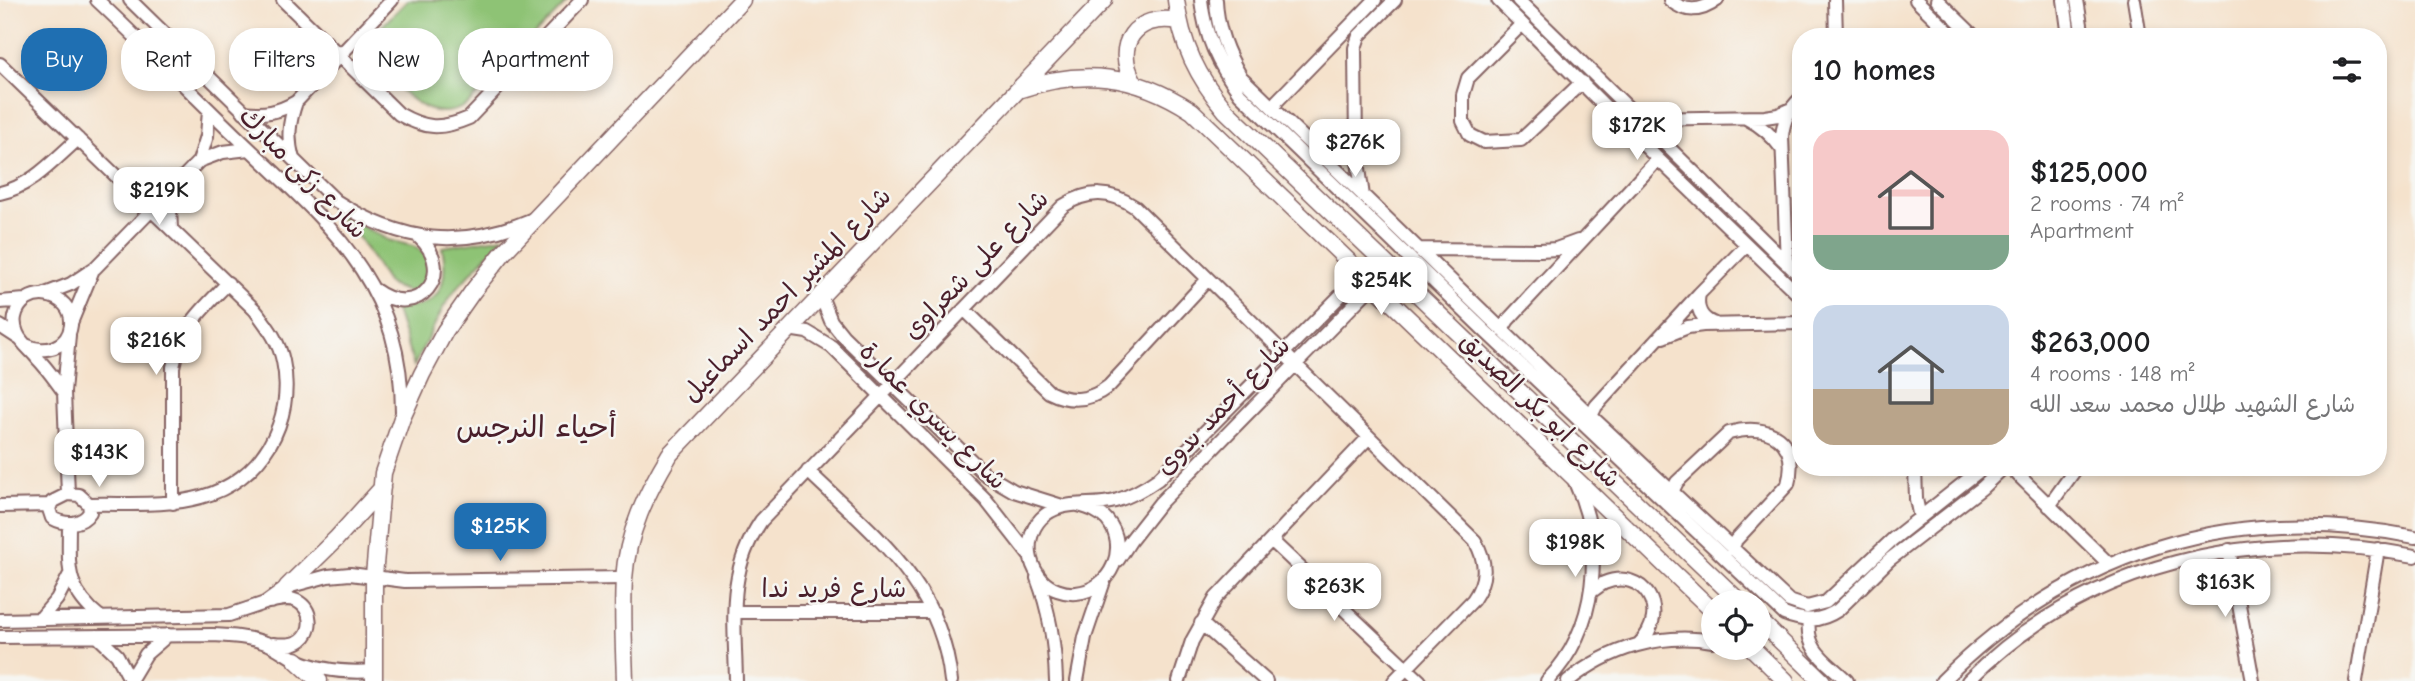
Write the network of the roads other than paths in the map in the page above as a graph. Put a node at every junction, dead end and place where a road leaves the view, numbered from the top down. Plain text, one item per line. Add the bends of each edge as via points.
1 (97, 0) edge
2 (130, 0) edge
3 (284, 0) edge
4 (392, 0) edge
5 (582, 0) edge
6 (1176, 0) edge
7 (1201, 0) edge
8 (1376, 0) edge
9 (1395, 0) edge
10 (1497, 0) edge
11 (1518, 0) edge
12 (1670, 0) edge
13 (1717, 0) edge
14 (1835, 0) edge
15 (1916, 0) edge
16 (1937, 0) edge
17 (2064, 0) edge
18 (2077, 0) edge
19 (2134, 0) edge
20 (740, 1) edge
21 (1099, 2) edge
22 (1218, 3) edge
23 (141, 10) junction
24 (1178, 21) junction
25 (1522, 23) junction
26 (125, 26) junction
27 (312, 28) edge
28 (1836, 28) edge
29 (1945, 28) edge
30 (1966, 28) edge
31 (2069, 28) edge
32 (2082, 28) edge
33 (2139, 28) edge
34 (339, 55) joint
35 (0, 64) edge
36 (1134, 82) junction
37 (1582, 82) junction
38 (1018, 90) junction
39 (306, 91) edge
40 (296, 102) junction
41 (1792, 107) edge
42 (209, 110) junction
43 (1274, 110) junction
44 (1789, 110) junction
45 (244, 112) junction
46 (1744, 117) junction
47 (1639, 119) junction
48 (78, 139) junction
49 (1356, 148) junction
50 (249, 149) junction
51 (1784, 153) junction
52 (293, 159) junction
53 (1657, 159) junction
54 (199, 162) junction
55 (1326, 168) junction
56 (173, 188) junction
57 (131, 190) junction
58 (0, 193) edge
59 (1363, 196) junction
60 (152, 210) junction
61 (536, 217) junction
62 (1747, 226) junction
63 (171, 229) junction
64 (419, 237) junction
65 (1584, 237) junction
66 (1742, 241) junction
67 (1770, 248) junction
68 (1418, 249) junction
69 (1452, 250) junction
70 (1540, 250) junction
71 (1760, 258) junction
72 (1787, 264) junction
73 (95, 268) junction
74 (1792, 269) edge
75 (1550, 274) junction
76 (1208, 279) junction
77 (1368, 279) junction
78 (1441, 279) junction
79 (228, 283) junction
80 (1792, 288) edge
81 (375, 290) junction
82 (45, 294) junction
83 (1699, 294) junction
84 (821, 296) junction
85 (25, 300) junction
86 (0, 302) edge
87 (964, 309) junction
88 (1792, 323) edge
89 (1719, 325) junction
90 (0, 326) edge
91 (70, 328) junction
92 (788, 329) junction
93 (1494, 329) junction
94 (1659, 339) junction
95 (23, 342) junction
96 (1283, 353) junction
97 (1295, 365) junction
98 (892, 384) junction
99 (64, 392) junction
100 (1522, 392) junction
101 (881, 395) junction
102 (1504, 410) junction
103 (1591, 416) junction
104 (402, 418) junction
105 (1369, 437) junction
106 (808, 471) junction
107 (1572, 475) junction
108 (1915, 476) edge
109 (1975, 476) edge
110 (1995, 476) edge
111 (2019, 476) edge
112 (2071, 476) edge
113 (382, 488) junction
114 (1672, 492) junction
115 (68, 494) junction
116 (1916, 494) junction
117 (173, 503) junction
118 (89, 504) junction
119 (50, 505) junction
120 (1079, 505) junction
121 (0, 506) edge
122 (1062, 506) junction
123 (2049, 506) junction
124 (1945, 508) junction
125 (1920, 518) junction
126 (69, 523) junction
127 (2415, 537) edge
128 (1271, 540) junction
129 (1732, 549) junction
130 (2378, 549) junction
131 (2229, 550) junction
132 (1029, 556) junction
133 (2415, 556) edge
134 (2109, 564) junction
135 (1114, 566) junction
136 (1035, 571) junction
137 (69, 576) junction
138 (374, 576) junction
139 (624, 578) junction
140 (1105, 580) junction
141 (287, 587) junction
142 (1728, 590) edge
143 (1591, 592) junction
144 (1701, 599) edge
145 (265, 603) junction
146 (735, 612) junction
147 (933, 612) junction
148 (101, 618) junction
149 (40, 619) junction
150 (0, 620) edge
151 (1809, 620) junction
152 (1200, 623) junction
153 (1771, 632) edge
154 (168, 635) junction
155 (97, 636) junction
156 (0, 637) edge
157 (1701, 639) edge
158 (269, 644) junction
159 (1639, 644) junction
160 (296, 660) junction
161 (1765, 660) edge
162 (1407, 668) junction
163 (374, 676) edge
164 (131, 680) edge
165 (319, 681) edge
166 (625, 681) edge
167 (736, 681) edge
168 (951, 681) edge
169 (1056, 681) edge
170 (1077, 681) edge
171 (1179, 681) edge
172 (1266, 681) edge
173 (1394, 681) edge
174 (1420, 681) edge
175 (1547, 681) edge
176 (1568, 681) edge
177 (1786, 681) edge
178 (1822, 681) edge
179 (1847, 681) edge
180 (1942, 681) edge
181 (1968, 681) edge
182 (2253, 681) edge
183 (2356, 681) edge

1 - 26 street, شارع زكى مبارك
2 - 23 street, شارع زكى مبارك
3 - 27 street
4 - 34 street
5 - 34 street via 469,118 452,125 433,127 399,114
6 - 24 main road, شارع ابو بكر الصديق
7 - 55 street via 1208,37 1225,74 1240,93
8 - 43 street
9 - 49 street via 1356,43
10 - 25 street
11 - 47 street
12 - 13 street via 1693,10
14 - 28 street
15 - 29 street
16 - 30 street
17 - 31 street
18 - 32 street
19 - 33 street
20 - 61 main road
21 - 38 main road, شارع المشير احمد اسماعيل
22 - 43 street via 1229,56 1241,77
23 - 26 street
23 - 45 street, شارع زكى مبارك
24 - 36 main road via 1149,21 1132,35 1124,55
24 - 100 main road, شارع ابو بكر الصديق via 1196,69 1226,111
25 - 37 street
25 - 37 street via 1468,78 1463,121 1470,135 1484,142 1521,139
26 - 42 street, شارع زكى مبارك
35 - 48 street
36 - 38 main road, شارع ابو بكر الصديق via 1063,77
36 - 77 main road, شارع ابو بكر الصديق via 1174,99 1200,118
37 - 53 street
38 - 84 main road, شارع المشير احمد اسماعيل
39 - 40 street
40 - 45 street via 271,113
40 - 52 street via 289,131
41 - 44 street
42 - 50 street, شارع زكى مبارك
42 - 54 street
43 - 55 street
44 - 46 street
44 - 51 street via 1784,121
45 - 52 street, شارع زكى مبارك
46 - 47 street
46 - 51 street via 1774,137
47 - 62 street
48 - 57 street
48 - 58 street via 35,178
49 - 55 street via 1348,164
49 - 59 street
50 - 54 street via 223,152
50 - 81 street, شارع زكى مبارك via 343,241
51 - 72 street
52 - 64 street, شارع زكى مبارك via 337,201 362,217
53 - 65 street
53 - 66 street
54 - 56 street
55 - 59 street
55 - 78 street
56 - 57 street
56 - 60 street
56 - 63 street
57 - 60 street
59 - 68 street
60 - 63 street
60 - 73 street
61 - 64 street, شارع زكى مبارك via 479,236
61 - 104 main road via 472,291 445,331
62 - 66 street
62 - 67 street
63 - 79 street
64 - 81 street via 436,261 428,289 416,299 402,302
65 - 70 street via 1556,249
65 - 75 street
66 - 71 street
66 - 83 street
67 - 71 street
67 - 72 street
68 - 69 street
68 - 78 street
69 - 70 street
69 - 78 street
70 - 75 street via 1549,260
71 - 80 street
72 - 74 street
73 - 82 street
73 - 91 street
75 - 93 street
76 - 87 street, شارع على شعراوى via 1135,207 1115,196 1091,193 1063,206
76 - 87 street via 1109,386 1080,400 1049,392
76 - 96 street, شارع على شعراوى
77 - 96 street, شارع أحمد بدوى
77 - 97 street, شارع أحمد بدوى
77 - 102 main road, شارع ابو بكر الصديق
78 - 93 street
79 - 117 street via 190,323 176,351
79 - 117 street via 275,337 287,392 281,423 267,452 245,476 214,493
81 - 104 street, شارع زكى مبارك via 397,352
82 - 85 street
82 - 91 street via 66,307
83 - 89 street via 1703,317
83 - 94 street
84 - 92 main road, شارع المشير احمد اسماعيل
84 - 98 street, شارع يسري عمارة via 836,329
85 - 86 street
85 - 95 street via 14,323
87 - 98 street, شارع على شعراوى
88 - 89 street
89 - 94 street via 1688,327
90 - 95 street
91 - 95 street via 51,349 33,349
91 - 99 street
92 - 101 street, شارع يسري عمارة via 824,341
92 - 139 main road, شارع المشير احمد اسماعيل via 670,454 644,501
93 - 103 street
93 - 151 street via 1774,606 1784,614
94 - 103 street
95 - 99 street
96 - 97 street, شارع على شعراوى
96 - 120 street, شارع أحمد بدوى via 1158,479 1121,499
97 - 105 street, شارع على شعراوى
97 - 135 street, شارع أحمد بدوى via 1154,509
98 - 101 street, شارع على شعراوى
98 - 122 street, شارع يسري عمارة via 985,474 1022,494
99 - 115 street
100 - 102 main road
100 - 142 main road, شارع ابو بكر الصديق
101 - 106 street, شارع على شعراوى
101 - 132 street, شارع يسري عمارة via 986,500
102 - 107 main road, شارع ابو بكر الصديق
103 - 114 street
104 - 113 main road
105 - 128 street
105 - 162 street, شارع على شعراوى via 1475,541 1485,564 1473,600
106 - 146 street, شارع على شعراوى via 761,521 747,544 736,577
106 - 147 street via 901,562
107 - 143 street via 1589,520
107 - 144 main road, شارع ابو بكر الصديق
108 - 116 street
109 - 124 street
110 - 124 street
111 - 123 street
112 - 123 street
113 - 138 main road
113 - 141 main road
114 - 129 street
114 - 129 street via 1729,433 1765,431 1782,440 1789,451 1788,484
115 - 118 street via 79,495
115 - 119 street
116 - 124 street
116 - 125 street
117 - 118 street
118 - 126 street via 88,516
119 - 121 street
119 - 126 street via 52,518
120 - 122 street
120 - 135 street via 1107,520 1115,534
122 - 132 street via 1036,525
123 - 134 street
124 - 125 street
124 - 151 street via 1838,610
125 - 129 street via 1817,606 1789,601
126 - 137 street
127 - 134 street via 2320,524 2266,526 2160,545
128 - 152 street via 1216,598
128 - 162 street
130 - 131 street via 2311,544
130 - 133 street
130 - 183 street
131 - 181 street via 2155,568 2072,604 2003,650
131 - 182 street
132 - 136 street
134 - 180 street via 2027,609
135 - 140 street
136 - 140 street via 1059,591 1076,593
136 - 169 street via 1050,621
137 - 148 street via 82,600
137 - 149 street
138 - 139 street via 405,581
138 - 141 street via 328,576
138 - 163 main road
139 - 166 main road, شارع المشير احمد اسماعيل
140 - 170 street via 1085,637
141 - 145 street
143 - 159 street via 1619,579 1646,591 1655,619 1650,634
143 - 175 street via 1577,637
145 - 148 street via 219,616
145 - 158 street via 297,601 310,620 300,641
146 - 147 street, شارع فريد ندا
146 - 167 street, شارع على شعراوى
147 - 168 street
148 - 149 street
149 - 150 street
151 - 179 street via 1807,634 1813,648
152 - 171 street
152 - 172 street
153 - 178 main road
154 - 155 street
154 - 158 street via 242,636
154 - 164 street via 146,654
155 - 156 street
155 - 164 street via 117,655
157 - 159 street
158 - 160 street
159 - 176 street via 1610,654
160 - 163 street
160 - 165 main road
161 - 177 main road
162 - 173 street, شارع على شعراوى
162 - 174 street

